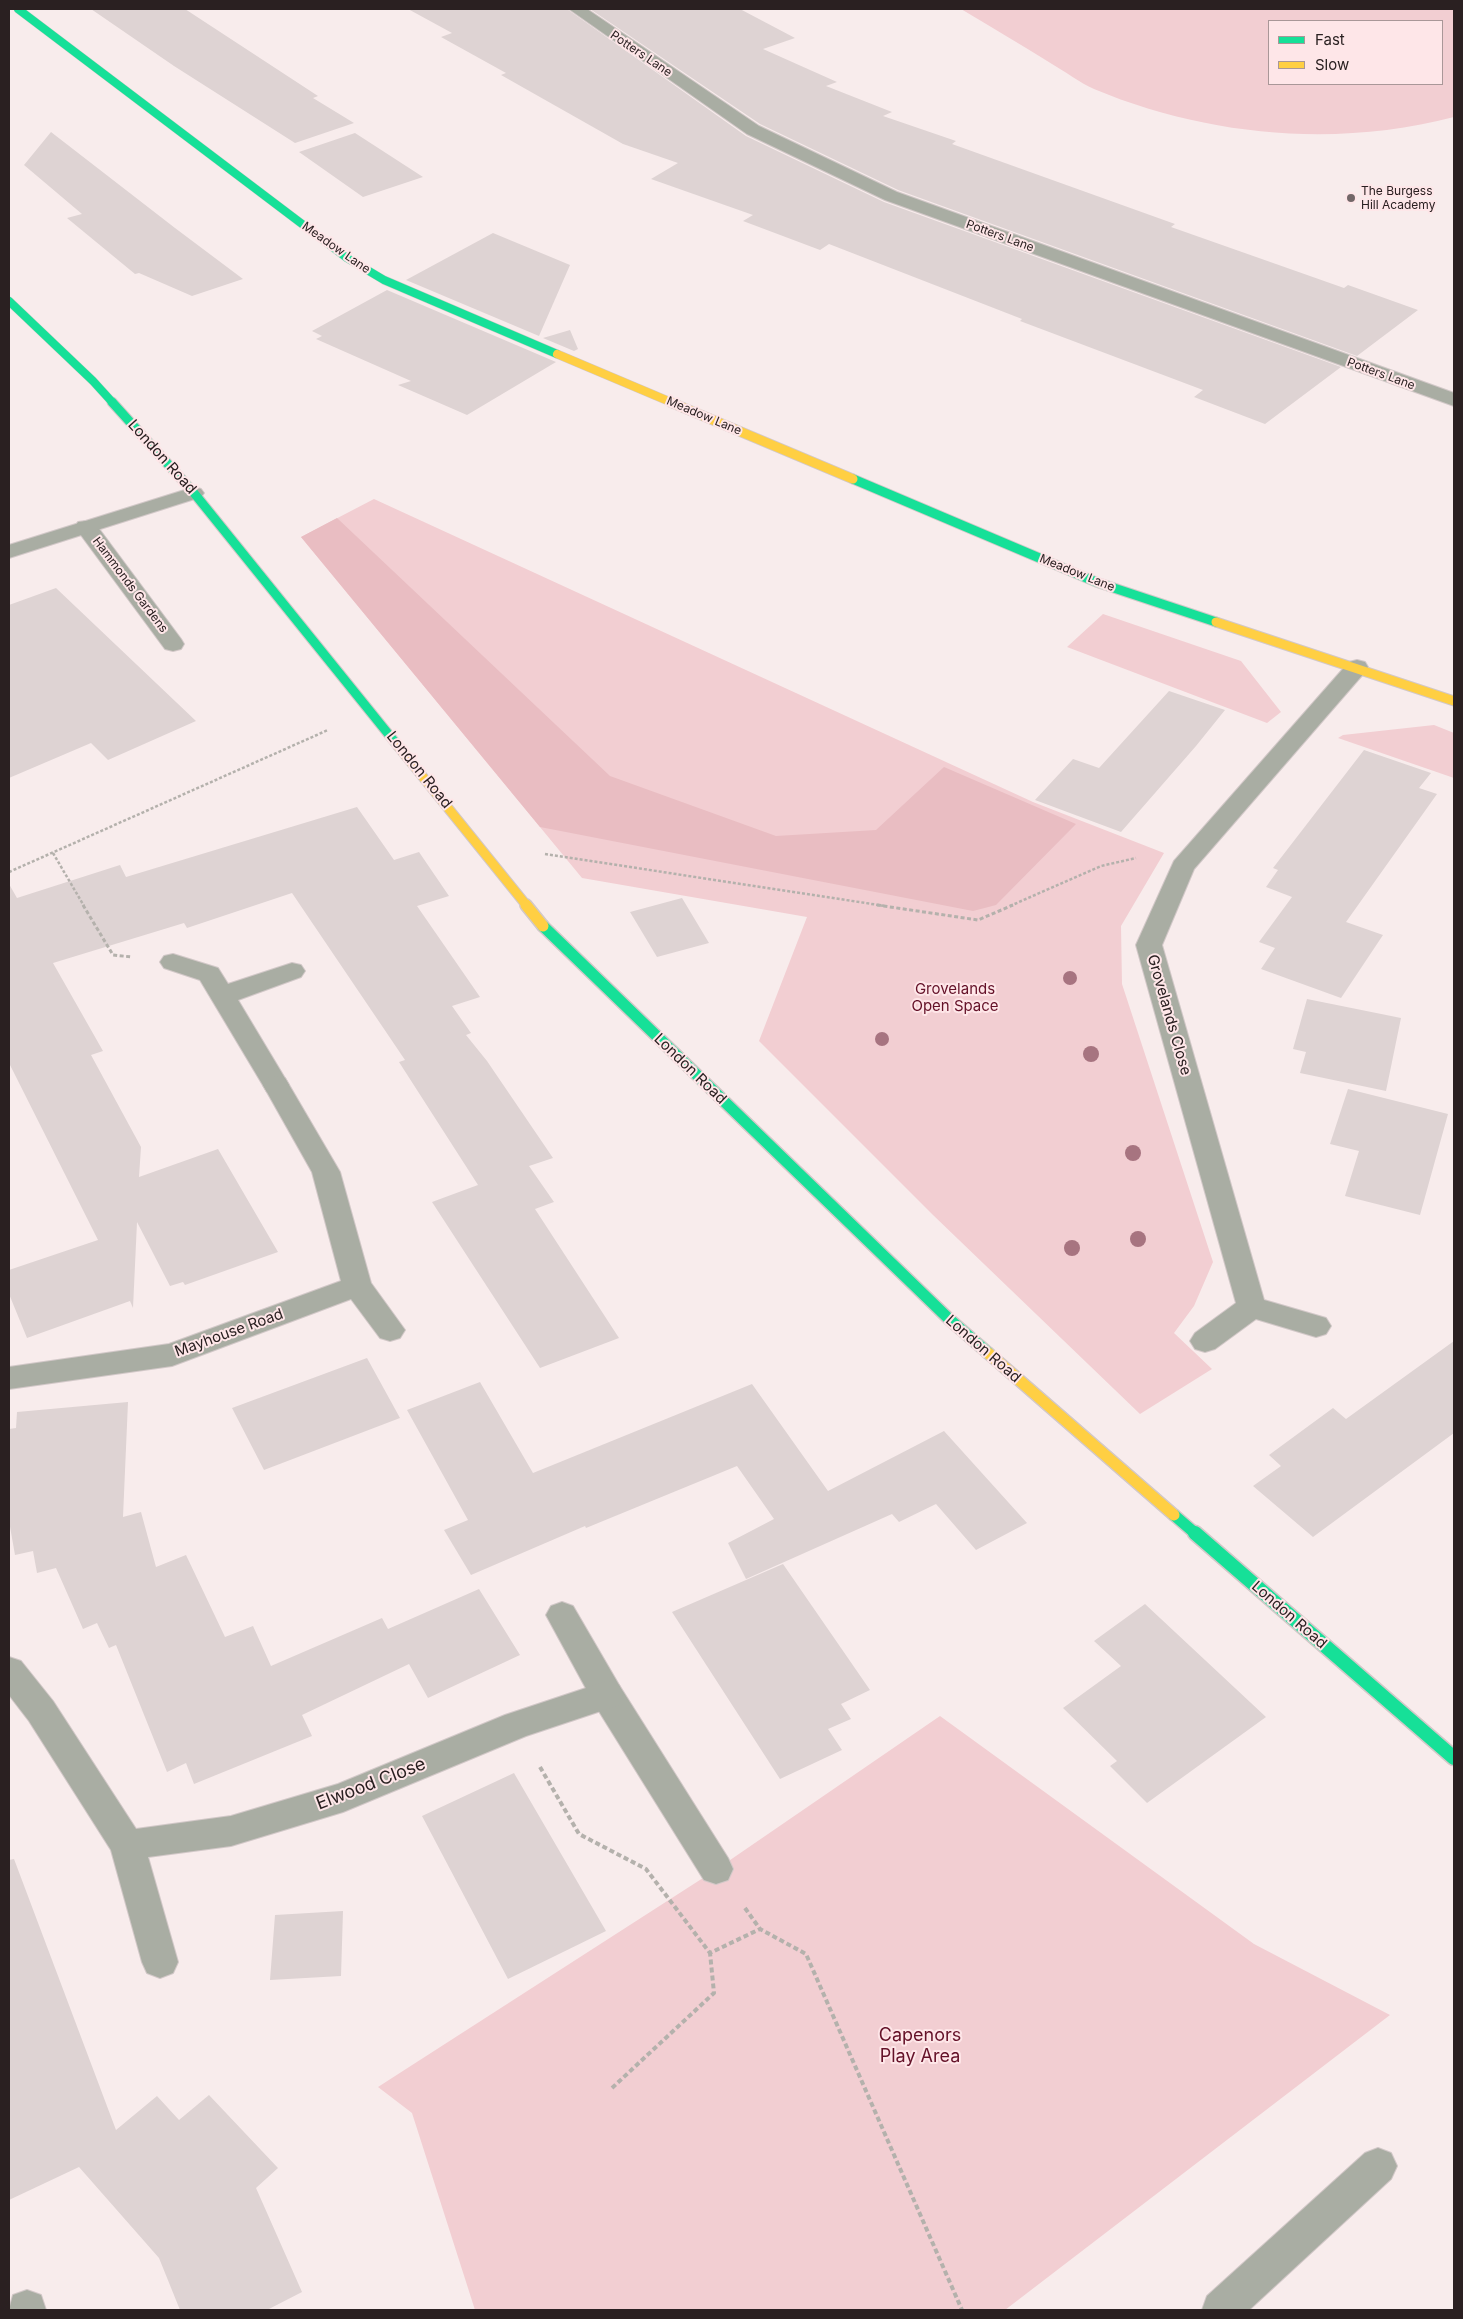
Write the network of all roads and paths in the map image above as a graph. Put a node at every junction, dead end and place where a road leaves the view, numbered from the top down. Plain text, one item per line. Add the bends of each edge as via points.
1 (18, 9) edge
2 (577, 9) edge
3 (9, 301) edge
4 (1454, 400) edge
5 (194, 493) junction
6 (86, 527) junction
7 (9, 552) edge
8 (173, 644) dead end
9 (1357, 667) junction
10 (1454, 701) edge
11 (371, 711) junction
12 (478, 843) junction
13 (53, 853) junction
14 (1101, 866) dead end
15 (9, 872) edge
16 (173, 962) joint
17 (292, 971) dead end
18 (222, 996) junction
19 (357, 1286) junction
20 (1252, 1306) junction
21 (1316, 1326) dead end
22 (390, 1330) dead end
23 (1205, 1341) dead end
24 (9, 1378) edge
25 (562, 1615) dead end
26 (9, 1672) edge
27 (607, 1695) junction
28 (517, 1725) junction
29 (1454, 1758) edge
30 (127, 1845) junction
31 (716, 1869) joint
32 (760, 1929) junction
33 (710, 1953) junction
34 (160, 1962) dead end
35 (612, 2088) dead end
36 (1378, 2166) dead end
37 (962, 2310) edge
38 (1220, 2310) edge

1 - 9 main road, Meadow Lane via 347,258 384,280 1096,582
2 - 4 street, Potters Lane via 753,130 891,196
3 - 5 main road, London Road via 93,381
5 - 6 street, Hammonds Gardens
5 - 11 main road, London Road
6 - 7 street, Hammonds Gardens
6 - 8 street, Hammonds Gardens
9 - 10 main road, Meadow Lane
9 - 20 street, Grovelands Close via 1183,866 1149,945
11 - 12 main road, London Road
11 - 13 path
12 - 14 path via 978,920
12 - 29 main road, London Road via 547,931 949,1320
13 - 15 path
13 - 16 path via 113,955
16 - 18 street via 209,974
17 - 18 street
18 - 19 street via 326,1172
19 - 22 street
19 - 24 street, Mayhouse Road via 172,1355
20 - 21 street
20 - 23 street
25 - 27 street
26 - 30 street via 41,1711
27 - 28 street, Elwood Close
27 - 31 street
28 - 30 street, Elwood Close via 343,1797 232,1831
28 - 33 path via 579,1834 646,1869
30 - 34 street
31 - 32 path
32 - 33 path
32 - 37 path via 806,1954
33 - 35 path via 714,1993
36 - 38 street

